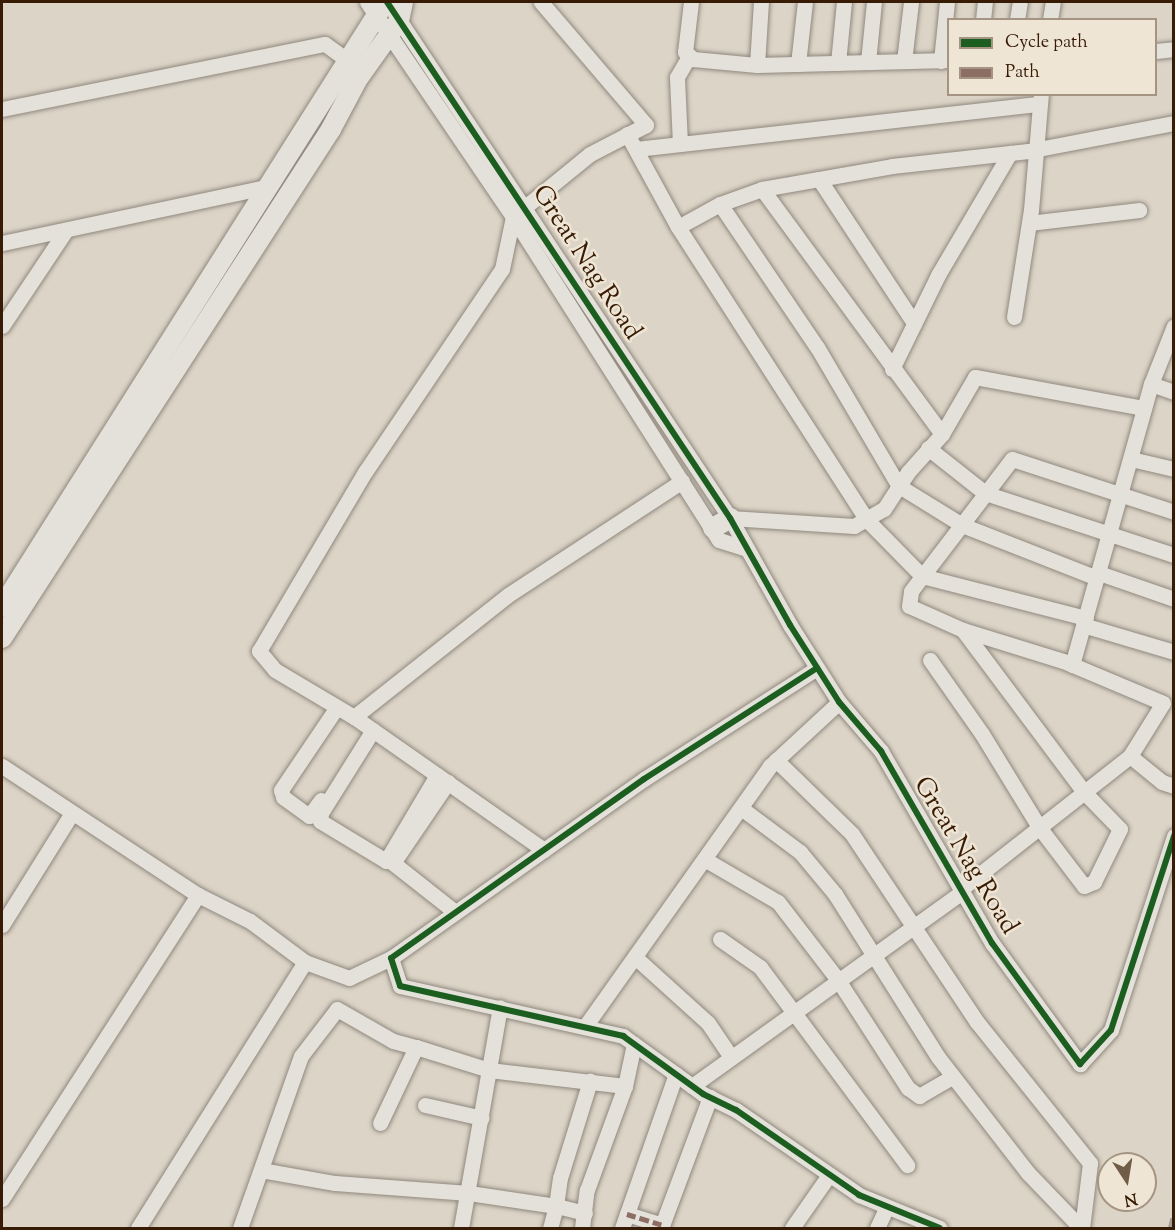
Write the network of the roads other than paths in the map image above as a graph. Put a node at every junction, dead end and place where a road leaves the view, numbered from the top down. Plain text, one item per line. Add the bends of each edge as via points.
1 (541, 2) edge
2 (691, 2) edge
3 (761, 2) edge
4 (805, 2) edge
5 (844, 2) edge
6 (874, 2) edge
7 (911, 2) edge
8 (946, 2) edge
9 (985, 2) edge
10 (1020, 2) edge
11 (1053, 2) edge
12 (379, 5) edge
13 (397, 18) edge
14 (983, 18) edge
15 (1017, 18) edge
16 (1050, 18) edge
17 (1173, 49) edge
18 (1157, 51) edge
19 (689, 56) junction
20 (347, 60) junction
21 (945, 61) edge
22 (867, 62) junction
23 (904, 62) junction
24 (838, 63) junction
25 (798, 64) junction
26 (758, 65) junction
27 (362, 74) junction
28 (1040, 99) edge
29 (2, 109) edge
30 (1173, 123) edge
31 (627, 134) junction
32 (680, 144) junction
33 (636, 149) junction
34 (1034, 150) junction
35 (1010, 153) junction
36 (819, 179) junction
37 (270, 186) junction
38 (762, 189) junction
39 (288, 193) junction
40 (720, 204) junction
41 (1139, 210) dead end
42 (519, 212) junction
43 (1029, 223) junction
44 (678, 227) junction
45 (66, 230) junction
46 (2, 243) edge
47 (1014, 317) dead end
48 (914, 323) junction
49 (2, 326) edge
50 (1173, 326) edge
51 (892, 369) junction
52 (1150, 384) junction
53 (1173, 392) edge
54 (1144, 408) junction
55 (942, 434) junction
56 (927, 448) junction
57 (1131, 459) junction
58 (1173, 469) edge
59 (682, 481) junction
60 (898, 486) junction
61 (985, 493) junction
62 (1121, 496) junction
63 (1173, 512) edge
64 (730, 518) junction
65 (866, 519) junction
66 (962, 525) junction
67 (712, 528) junction
68 (1110, 535) junction
69 (747, 549) junction
70 (1173, 555) edge
71 (1098, 575) junction
72 (922, 576) junction
73 (1173, 599) edge
74 (2, 607) edge
75 (1084, 622) junction
76 (963, 630) junction
77 (2, 638) edge
78 (1173, 652) edge
79 (930, 660) dead end
80 (1072, 665) junction
81 (817, 668) junction
82 (839, 702) junction
83 (337, 707) junction
84 (354, 717) junction
85 (370, 728) junction
86 (1130, 756) junction
87 (776, 760) junction
88 (2, 766) edge
89 (442, 778) junction
90 (1173, 786) edge
91 (1084, 792) junction
92 (741, 808) junction
93 (72, 813) junction
94 (1039, 827) junction
95 (1173, 836) edge
96 (544, 850) junction
97 (706, 860) junction
98 (962, 890) junction
99 (198, 895) junction
100 (455, 912) junction
101 (2, 925) edge
102 (915, 925) junction
103 (720, 939) dead end
104 (875, 952) junction
105 (635, 957) junction
106 (391, 958) junction
107 (305, 962) junction
108 (838, 980) junction
109 (500, 1007) junction
110 (795, 1011) junction
111 (586, 1025) junction
112 (634, 1044) junction
113 (416, 1047) junction
114 (731, 1057) junction
115 (489, 1070) junction
116 (676, 1074) junction
117 (953, 1076) junction
118 (590, 1082) junction
119 (625, 1086) junction
120 (692, 1086) junction
121 (710, 1097) junction
122 (425, 1105) dead end
123 (482, 1118) junction
124 (380, 1123) dead end
125 (907, 1165) dead end
126 (261, 1170) junction
127 (828, 1175) junction
128 (469, 1193) junction
129 (2, 1199) edge
130 (556, 1206) junction
131 (887, 1207) junction
132 (585, 1212) junction
133 (624, 1221) edge
134 (661, 1227) edge
135 (138, 1228) edge
136 (240, 1228) edge
137 (461, 1228) edge
138 (550, 1228) edge
139 (582, 1228) edge
140 (792, 1228) edge
141 (877, 1228) edge
142 (940, 1228) edge
143 (1081, 1228) edge

1 - 31 street via 646,124
2 - 19 street via 685,52
3 - 26 street
4 - 25 street
5 - 24 street
6 - 22 street
7 - 23 street
8 - 21 street
9 - 14 street
10 - 15 street
11 - 16 street
12 - 13 street, Great Nag Road
12 - 20 street
13 - 27 street
13 - 42 street, Great Nag Road
17 - 18 street
19 - 26 street
19 - 32 street via 677,77
20 - 27 street
20 - 29 street via 325,44
20 - 37 street
21 - 23 street
22 - 23 street
22 - 24 street
24 - 25 street
25 - 26 street
27 - 39 street
28 - 32 street
28 - 34 street
30 - 34 street
31 - 33 street
31 - 42 street via 590,154
32 - 33 street
33 - 44 street
34 - 35 street
34 - 43 street
35 - 36 street via 892,166
35 - 48 street via 938,274
36 - 38 street
36 - 48 street
37 - 39 street
37 - 45 street
37 - 74 street
38 - 40 street
38 - 51 street
39 - 77 street
40 - 44 street
40 - 60 street via 817,347
41 - 43 street
42 - 59 street
42 - 64 street, Great Nag Road
42 - 83 street via 502,269 365,472 259,651 276,670
43 - 47 street
44 - 65 street
45 - 46 street
45 - 49 street
48 - 51 street
50 - 52 street
51 - 55 street
52 - 53 street
52 - 54 street
54 - 55 street via 975,377
54 - 57 street
55 - 56 street
56 - 60 street
56 - 61 street
57 - 58 street
57 - 62 street
59 - 67 street
59 - 84 street via 508,595
60 - 65 street via 884,509
60 - 66 street
61 - 62 street via 1012,459
61 - 66 street
61 - 68 street
62 - 63 street
62 - 68 street
64 - 65 street via 854,525
64 - 67 street
64 - 69 street, Great Nag Road
65 - 72 street
66 - 71 street
66 - 72 street
67 - 69 street via 719,540
68 - 70 street
68 - 71 street
69 - 81 street, Great Nag Road
71 - 73 street
71 - 75 street
72 - 75 street
72 - 76 street via 911,591 909,606
75 - 78 street
75 - 80 street
76 - 80 street
76 - 91 street
79 - 94 street via 982,734
80 - 86 street via 1163,703
81 - 82 street, Great Nag Road
81 - 96 street via 644,779
82 - 87 street
82 - 98 street, Great Nag Road via 881,751
83 - 84 street
83 - 85 street via 281,790 283,797 306,814 312,814
84 - 85 street
85 - 89 street
85 - 89 street via 320,820 386,861
86 - 90 street via 1162,782
86 - 91 street
87 - 92 street
87 - 102 street via 852,834
88 - 93 street
89 - 96 street
89 - 100 street via 393,863
91 - 94 street
91 - 94 street via 1119,829 1094,882 1084,886
92 - 97 street
92 - 104 street via 800,852
93 - 99 street
93 - 101 street
94 - 98 street
95 - 98 street, Great Nag Road via 1111,1030 1080,1064 992,943
96 - 100 street
97 - 105 street
97 - 108 street via 778,902
98 - 102 street
99 - 107 street via 250,921
99 - 129 street
100 - 106 street
102 - 104 street
102 - 143 street via 976,1022 1090,1162
103 - 110 street via 760,967
104 - 108 street
104 - 117 street
105 - 111 street
105 - 114 street via 708,1023
106 - 107 street via 349,978
106 - 109 street via 400,986
107 - 135 street
108 - 110 street
108 - 117 street via 908,1088 919,1096
109 - 111 street
109 - 115 street
110 - 114 street
110 - 125 street
111 - 112 street via 623,1036
112 - 116 street
112 - 119 street
113 - 115 street
113 - 124 street
113 - 126 street via 393,1041 337,1009 302,1056
114 - 120 street
115 - 118 street
115 - 123 street
116 - 120 street
116 - 133 street
117 - 143 street via 1028,1173
118 - 119 street
118 - 130 street via 560,1178
119 - 132 street via 587,1190
120 - 121 street
121 - 127 street via 736,1110
121 - 134 street
122 - 123 street
123 - 128 street
126 - 128 street via 335,1183
126 - 136 street
127 - 131 street
127 - 140 street
128 - 130 street
128 - 137 street
130 - 132 street
130 - 138 street
131 - 141 street
131 - 142 street
132 - 139 street
133 - 134 street

